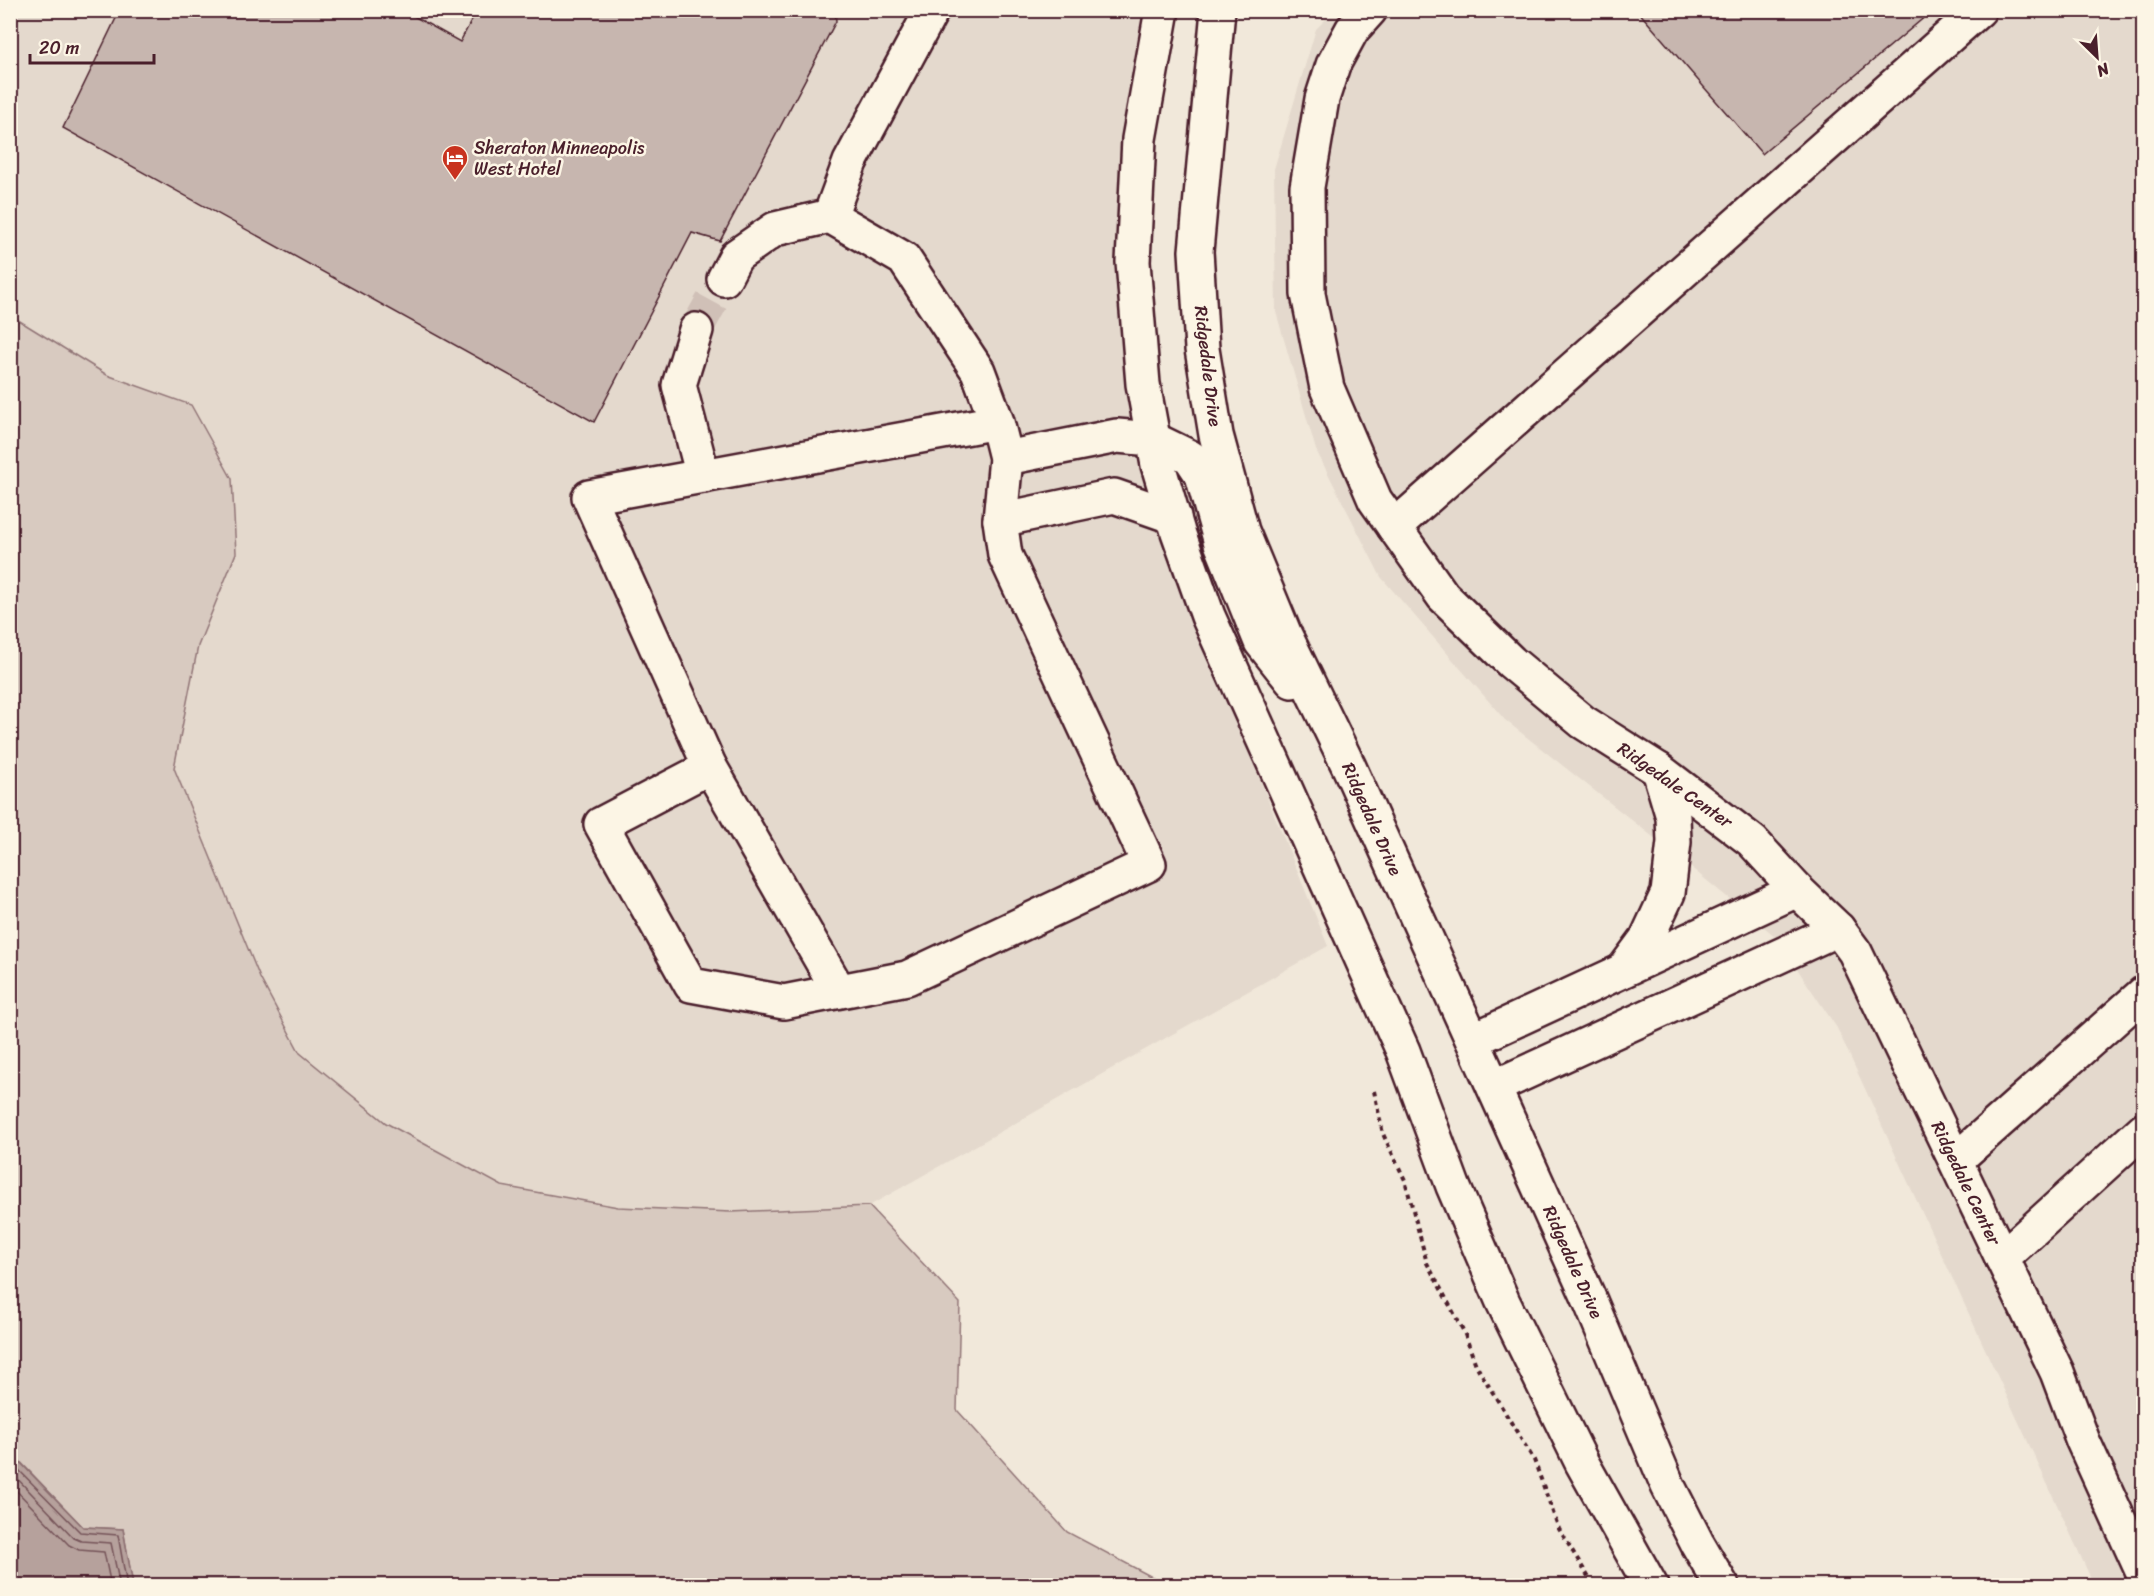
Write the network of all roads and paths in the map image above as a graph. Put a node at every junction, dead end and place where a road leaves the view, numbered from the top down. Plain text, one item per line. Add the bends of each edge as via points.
1 (932, 10) edge
2 (1161, 10) edge
3 (1218, 10) edge
4 (1370, 10) edge
5 (1979, 10) edge
6 (830, 216) junction
7 (724, 279) tunnel mouth
8 (696, 330) tunnel mouth
9 (997, 422) junction
10 (1154, 439) junction
11 (1006, 458) junction
12 (703, 476) junction
13 (1173, 517) junction
14 (1000, 520) junction
15 (1395, 527) junction
16 (1334, 735) junction
17 (710, 767) junction
18 (1659, 770) junction
19 (1797, 890) junction
20 (1838, 929) junction
21 (1623, 970) junction
22 (839, 991) junction
23 (2144, 993) edge
24 (1473, 1040) junction
25 (1494, 1087) junction
26 (2144, 1129) edge
27 (1956, 1160) junction
28 (2002, 1258) junction
29 (2144, 1575) edge
30 (1651, 1586) edge
31 (1722, 1586) edge

1 - 6 street via 850,162
2 - 10 street via 1139,139 1133,262 1143,384
3 - 16 street, Ridgedale Drive via 1196,251 1202,349 1216,435 1242,531 1285,635
4 - 15 street, Ridgedale Center via 1352,30 1333,65 1322,99 1307,187 1308,294 1327,388 1375,500
5 - 15 street
6 - 7 street via 775,229 736,256
6 - 9 street via 904,259 978,371
8 - 12 street via 679,385
9 - 11 street
9 - 12 street
10 - 11 street via 1117,436
10 - 13 street
10 - 16 street via 1190,457 1202,475 1221,543 1261,642
11 - 14 street
12 - 17 street via 588,497
13 - 14 street via 1114,496
13 - 30 street via 1208,616 1403,1051 1453,1185 1503,1302 1581,1463
14 - 22 street via 1005,555 1149,864 907,978
15 - 18 street, Ridgedale Center via 1443,596 1510,662 1583,722
16 - 24 street, Ridgedale Drive
17 - 22 street
17 - 22 street via 601,824 691,985 784,1002
18 - 19 street, Ridgedale Center via 1752,840
18 - 21 street via 1673,818 1668,893 1647,938
19 - 20 street, Ridgedale Center
19 - 21 street
20 - 25 street
20 - 27 street, Ridgedale Center via 1856,952
21 - 24 street
23 - 27 street
24 - 25 street, Ridgedale Drive
25 - 31 street, Ridgedale Drive via 1668,1486
26 - 28 street
27 - 28 street, Ridgedale Center
28 - 29 street, Ridgedale Center via 2057,1372 2083,1441

